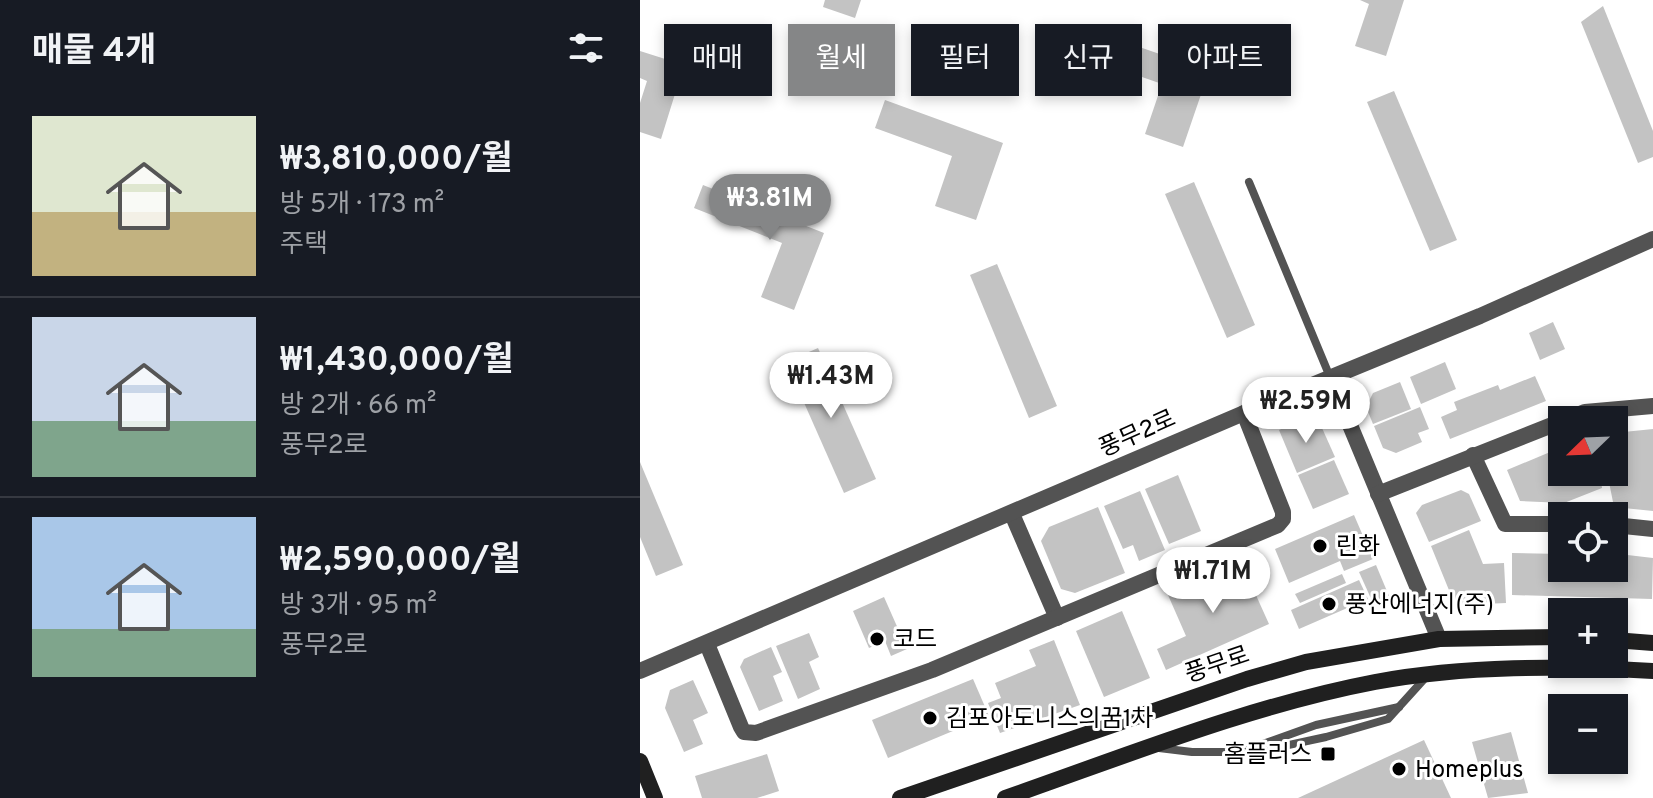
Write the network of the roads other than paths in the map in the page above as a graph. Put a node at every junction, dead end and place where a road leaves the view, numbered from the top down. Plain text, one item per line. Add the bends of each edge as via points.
1 (1249, 182) dead end
2 (1653, 239) edge
3 (1330, 377) junction
4 (1653, 406) edge
5 (1244, 413) junction
6 (1473, 455) junction
7 (1378, 494) junction
8 (1012, 514) junction
9 (1548, 524) edge
10 (1628, 526) edge
11 (1653, 529) edge
12 (1057, 618) junction
13 (1548, 637) edge
14 (1439, 639) junction
15 (1628, 641) edge
16 (1653, 643) edge
17 (707, 644) junction
18 (640, 671) edge
19 (1653, 671) edge
20 (1428, 675) junction
21 (1399, 707) junction
22 (1154, 747) junction
23 (1239, 753) junction
24 (640, 761) edge
25 (640, 785) edge
26 (646, 798) edge
27 (655, 798) edge
28 (900, 798) edge
29 (1005, 798) edge

1 - 3 lane
2 - 3 street, 풍무2로
3 - 5 street, 풍무2로
3 - 7 street
4 - 6 street via 1585,412
5 - 8 street, 풍무2로
5 - 12 street via 1283,512 1281,522
6 - 7 street
6 - 9 street via 1505,524
7 - 14 street
8 - 12 street
8 - 17 street, 풍무2로
10 - 11 street
12 - 17 street via 872,693 750,734 741,727
13 - 14 street, 풍무로
14 - 28 street, 풍무로 via 1276,670
15 - 16 street
17 - 18 street, 풍무2로
19 - 20 street via 1520,668
20 - 21 lane
20 - 22 street via 1309,698
21 - 23 lane via 1286,734
21 - 23 lane via 1388,719 1279,748
22 - 23 lane
22 - 29 street
24 - 27 street
25 - 26 street

